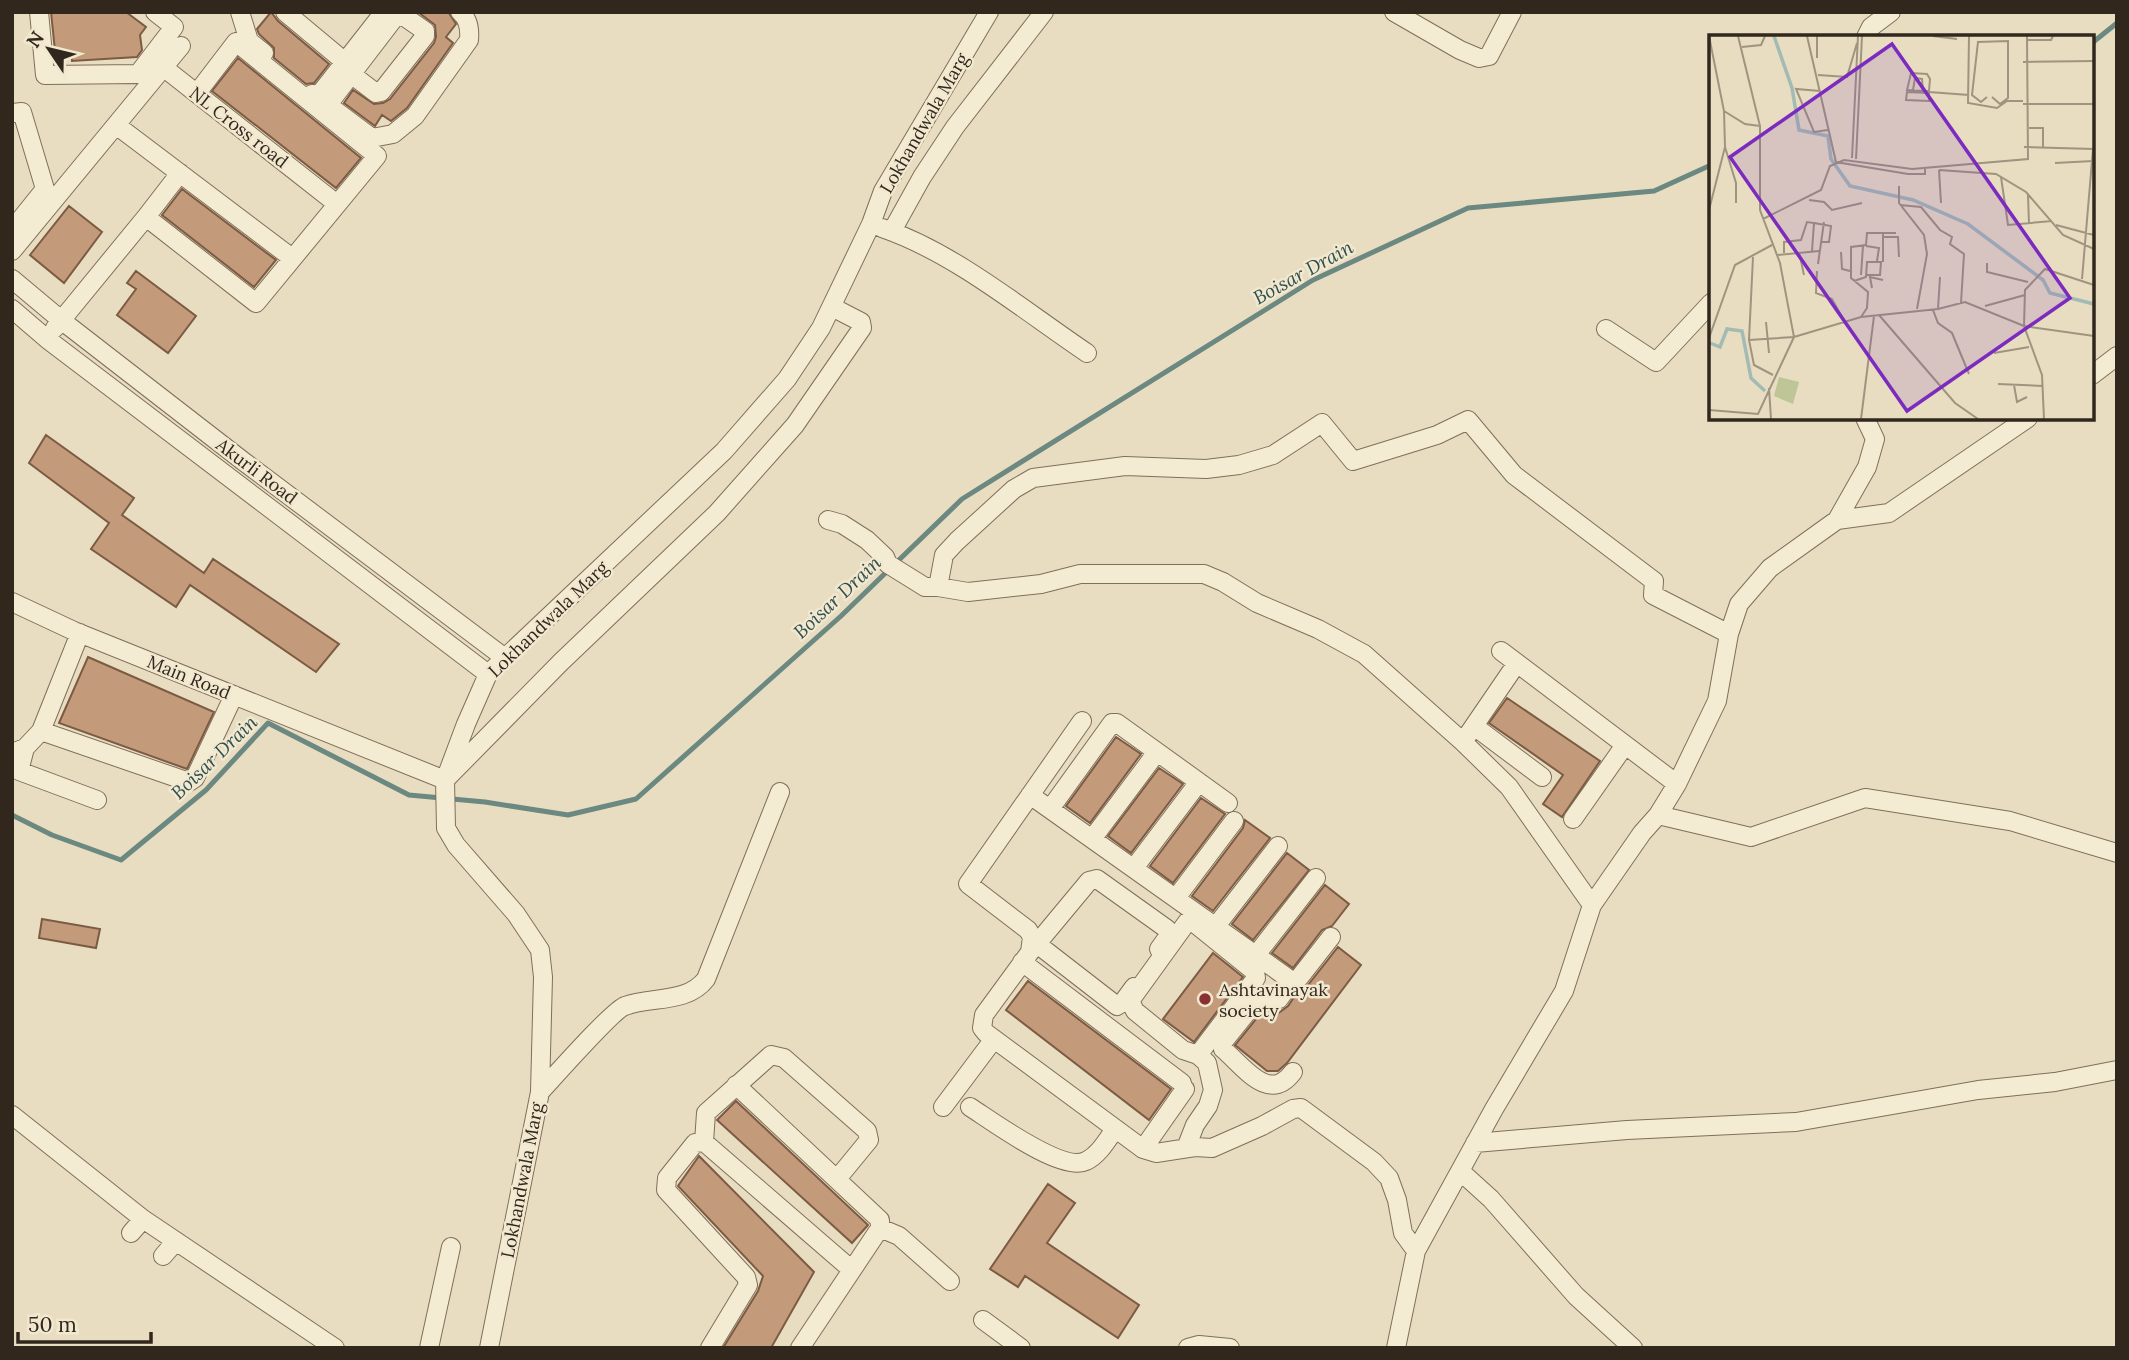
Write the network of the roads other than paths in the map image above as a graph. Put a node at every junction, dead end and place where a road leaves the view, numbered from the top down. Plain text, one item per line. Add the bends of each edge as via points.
1 (39, 12) edge
2 (155, 12) edge
3 (240, 12) edge
4 (285, 12) edge
5 (384, 12) edge
6 (460, 12) edge
7 (989, 12) edge
8 (1044, 12) edge
9 (1394, 12) edge
10 (1513, 12) edge
11 (1891, 12) edge
12 (399, 13) edge
13 (1867, 35) edge
14 (181, 46) dead end
15 (163, 67) junction
16 (348, 68) junction
17 (197, 93) junction
18 (12, 113) edge
19 (116, 125) junction
20 (180, 173) junction
21 (337, 204) junction
22 (146, 217) junction
23 (871, 224) junction
24 (12, 230) edge
25 (892, 231) junction
26 (12, 250) edge
27 (292, 258) junction
28 (12, 279) edge
29 (1709, 305) edge
30 (832, 307) junction
31 (12, 309) edge
32 (61, 320) junction
33 (1606, 329) dead end
34 (47, 339) junction
35 (1087, 353) dead end
36 (1866, 420) edge
37 (2025, 420) edge
38 (828, 520) dead end
39 (1837, 520) junction
40 (932, 587) junction
41 (12, 602) edge
42 (80, 633) junction
43 (1729, 634) junction
44 (1501, 650) dead end
45 (505, 658) junction
46 (1517, 663) junction
47 (488, 674) junction
48 (234, 695) junction
49 (1082, 721) dead end
50 (1474, 726) junction
51 (41, 731) junction
52 (1463, 742) junction
53 (1625, 745) junction
54 (19, 750) edge
55 (1157, 752) junction
56 (1510, 753) junction
57 (15, 771) edge
58 (1496, 774) junction
59 (1542, 777) dead end
60 (1199, 782) junction
61 (445, 783) junction
62 (1677, 784) junction
63 (780, 792) dead end
64 (1030, 795) junction
65 (97, 800) dead end
66 (1228, 803) dead end
67 (1050, 809) junction
68 (1658, 815) junction
69 (1573, 819) dead end
70 (1234, 821) dead end
71 (1092, 839) junction
72 (1278, 846) dead end
73 (2117, 853) edge
74 (1134, 869) junction
75 (1316, 878) dead end
76 (1176, 898) junction
77 (1592, 905) junction
78 (1216, 926) junction
79 (1331, 937) dead end
80 (1029, 953) junction
81 (1256, 955) junction
82 (1292, 981) junction
83 (994, 1039) junction
84 (1223, 1049) junction
85 (1198, 1055) junction
86 (1210, 1070) junction
87 (2117, 1070) edge
88 (1293, 1072) dead end
89 (736, 1085) junction
90 (540, 1092) junction
91 (943, 1107) dead end
92 (970, 1107) dead end
93 (12, 1115) edge
94 (1115, 1129) junction
95 (704, 1142) junction
96 (1475, 1143) junction
97 (1186, 1148) junction
98 (1143, 1149) junction
99 (1460, 1171) junction
100 (837, 1179) junction
101 (880, 1228) junction
102 (176, 1241) junction
103 (451, 1247) dead end
104 (1416, 1251) junction
105 (163, 1256) dead end
106 (852, 1270) junction
107 (950, 1281) dead end
108 (983, 1320) dead end
109 (806, 1346) edge
110 (335, 1348) edge
111 (429, 1348) edge
112 (489, 1348) edge
113 (710, 1348) edge
114 (1021, 1348) edge
115 (1188, 1348) edge
116 (1230, 1348) edge
117 (1396, 1348) edge
118 (1633, 1348) edge

1 - 2 street via 45,75 138,74 174,27
3 - 16 street via 249,41 312,94 319,95
4 - 16 street
5 - 16 street
6 - 16 street via 466,17 469,40 415,116 393,134 372,138 332,108 330,102
7 - 23 street, Lokhandwala Marg via 883,191
8 - 25 street via 955,127
9 - 10 street via 1479,58 1489,55
11 - 13 street
12 - 16 street
12 - 16 street via 425,36 381,92 376,93
14 - 15 street
15 - 17 street, NL Cross road
15 - 19 street
17 - 21 street, NL Cross road
17 - 21 street via 236,42 377,156
18 - 24 street via 22,113 45,189
19 - 20 street
19 - 26 street
20 - 22 street
20 - 27 street
21 - 27 street
22 - 27 street via 256,303
22 - 32 street
23 - 25 street
23 - 30 street, Lokhandwala Marg
25 - 35 street via 947,258
28 - 32 street, Akurli Road
29 - 33 street via 1656,362
30 - 45 street, Lokhandwala Marg via 787,379 747,427
30 - 61 street via 861,322 862,328 795,425 717,513 561,662
31 - 34 street, Akurli Road
32 - 34 street
32 - 45 street, Akurli Road
34 - 47 street, Akurli Road
36 - 39 street via 1875,439 1867,467
37 - 39 street via 1889,513
38 - 40 street via 867,540 888,564
39 - 43 street via 1770,568 1739,604
40 - 43 street via 944,555 1014,489 1033,478 1125,466 1206,469 1239,465 1273,455 1322,423 1353,461 1437,435 1468,420 1514,475 1654,581 1653,595
40 - 52 street via 968,592 1080,574 1204,574 1364,654
41 - 42 street, Main Road
42 - 48 street, Main Road
42 - 51 street
43 - 62 street via 1717,701
44 - 46 street
45 - 47 street, Lokhandwala Marg
46 - 50 street
46 - 53 street
47 - 61 street, Lokhandwala Marg
48 - 51 street via 195,778 188,782
48 - 61 street, Main Road
49 - 64 street
50 - 52 street
50 - 56 street
51 - 54 street
52 - 58 street
53 - 62 street
53 - 69 street
54 - 57 street
55 - 60 street
55 - 67 street via 1112,723
55 - 71 street
56 - 58 street
56 - 59 street
57 - 65 street
58 - 77 street
60 - 66 street
60 - 74 street
61 - 90 street, Lokhandwala Marg via 446,828 540,950
62 - 68 street
63 - 90 street via 700,988 622,1006
64 - 67 street
64 - 80 street via 968,884 1028,930 1032,937
67 - 71 street
68 - 73 street via 1751,837 1865,799 2010,821
68 - 77 street
70 - 76 street
71 - 74 street
72 - 78 street
74 - 76 street
75 - 81 street
76 - 78 street
77 - 96 street via 1564,991
78 - 81 street
79 - 82 street
80 - 80 street via 1090,881 1097,879 1167,929 1169,935 1118,1006
80 - 83 street via 984,1015 982,1028
80 - 98 street via 1184,1086
81 - 82 street
82 - 84 street via 1279,999 1261,995 1223,1042
83 - 91 street
83 - 94 street
84 - 86 street
84 - 88 street via 1263,1084 1284,1083
85 - 85 street via 1174,1043 1135,1011 1130,1001 1187,922 1193,922 1255,972 1256,978
85 - 86 street
86 - 97 street via 1213,1090
87 - 96 street via 1796,1122
89 - 95 street via 706,1113
89 - 100 street
89 - 100 street via 771,1055 784,1058 867,1131 869,1140
90 - 112 street, Lokhandwala Marg
92 - 94 street via 1072,1165 1099,1151
93 - 102 street via 137,1226
94 - 98 street
95 - 106 street
95 - 113 street via 695,1143 667,1178 666,1190 746,1277 748,1285
96 - 99 street
97 - 98 street via 1156,1153
97 - 104 street via 1212,1148 1301,1108 1389,1178 1404,1233
99 - 104 street
99 - 118 street via 1491,1199 1576,1296
100 - 101 street via 876,1215
101 - 106 street
101 - 107 street via 900,1236
102 - 105 street
102 - 110 street
103 - 111 street
104 - 117 street
106 - 109 street
108 - 114 street
115 - 116 street

